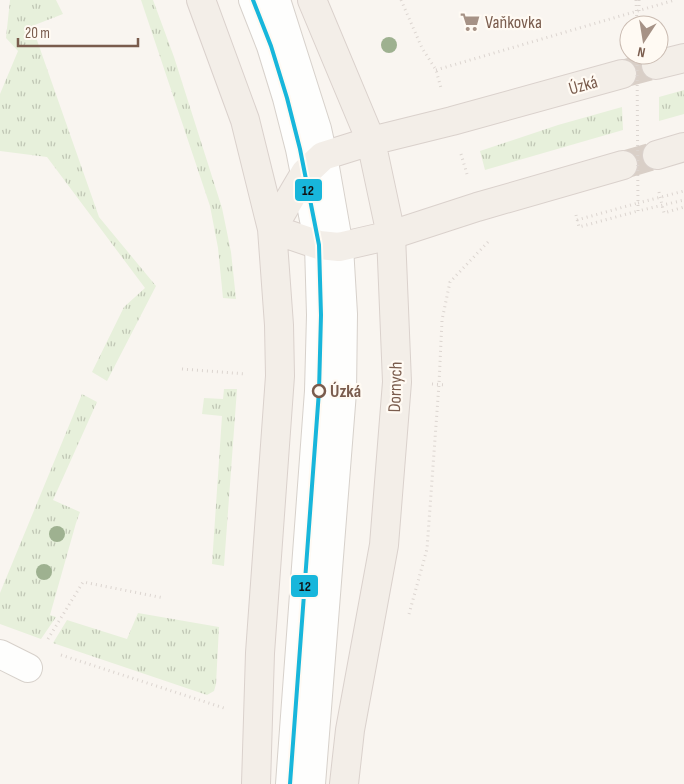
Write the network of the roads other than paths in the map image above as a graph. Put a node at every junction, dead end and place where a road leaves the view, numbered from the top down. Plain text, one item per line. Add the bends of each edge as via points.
1 (201, 0) edge
2 (253, 0) edge
3 (276, 0) edge
4 (312, 0) edge
5 (684, 58) edge
6 (669, 60) tunnel mouth
7 (638, 65) tunnel mouth
8 (371, 141) junction
9 (684, 148) edge
10 (658, 155) tunnel mouth
11 (314, 165) junction
12 (623, 165) tunnel mouth
13 (272, 229) junction
14 (391, 235) junction
15 (329, 246) junction
16 (0, 654) edge
17 (35, 658) road end
18 (256, 784) edge
19 (290, 784) edge
20 (311, 784) edge
21 (344, 784) edge

1 - 13 main road via 245,120
2 - 11 street
3 - 11 street via 304,85
4 - 8 main road, Dornych
5 - 6 main road, Úzká
7 - 8 main road, Úzká via 452,121
8 - 11 main road, Úzká
8 - 14 main road, Dornych
9 - 10 main road
11 - 13 main road
11 - 15 street
12 - 14 main road
13 - 15 main road
13 - 18 main road via 280,376 260,653
14 - 15 main road
14 - 21 main road, Dornych via 397,382 384,545 350,730
15 - 19 street via 321,315 319,391
15 - 20 street via 343,314 342,392
16 - 17 street

